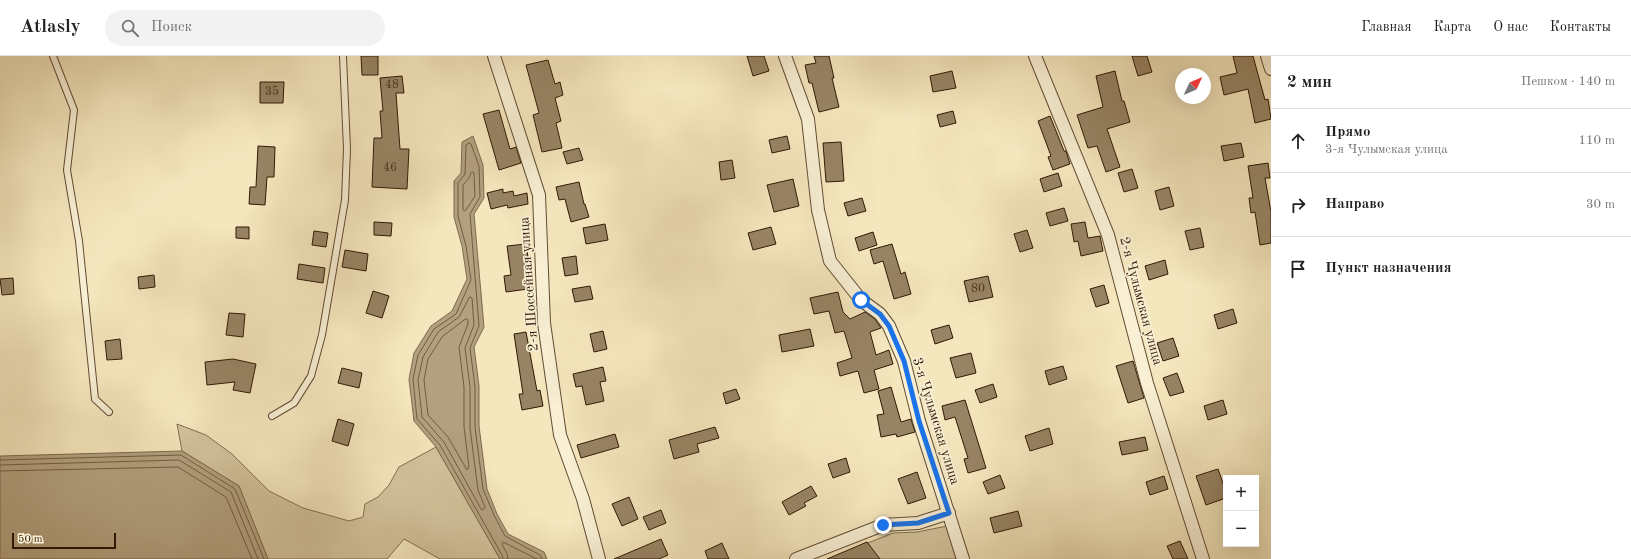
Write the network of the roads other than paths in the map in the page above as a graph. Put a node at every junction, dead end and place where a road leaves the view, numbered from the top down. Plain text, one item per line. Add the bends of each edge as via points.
1 (54, 56) edge
2 (344, 56) edge
3 (494, 56) edge
4 (785, 56) edge
5 (1035, 56) edge
6 (1268, 56) edge
7 (1271, 69) edge
8 (109, 412) dead end
9 (272, 416) dead end
10 (949, 513) junction
11 (600, 559) edge
12 (796, 559) edge
13 (963, 559) edge
14 (1203, 559) edge

1 - 8 lane via 74,110 68,170 79,241 95,399
2 - 9 lane via 347,149 344,200 322,335 311,376 294,403
3 - 11 street, 2-я Шоссейная улица via 539,196 544,323 560,435 583,499
4 - 10 street, 3-я Чулымская улица via 808,119 818,210 830,261 861,300 880,314 889,326 904,361 919,421
5 - 14 street, 2-я Чулымская улица via 1108,235 1147,383
6 - 7 street
10 - 12 street via 918,523 883,525
10 - 13 street, 3-я Чулымская улица

